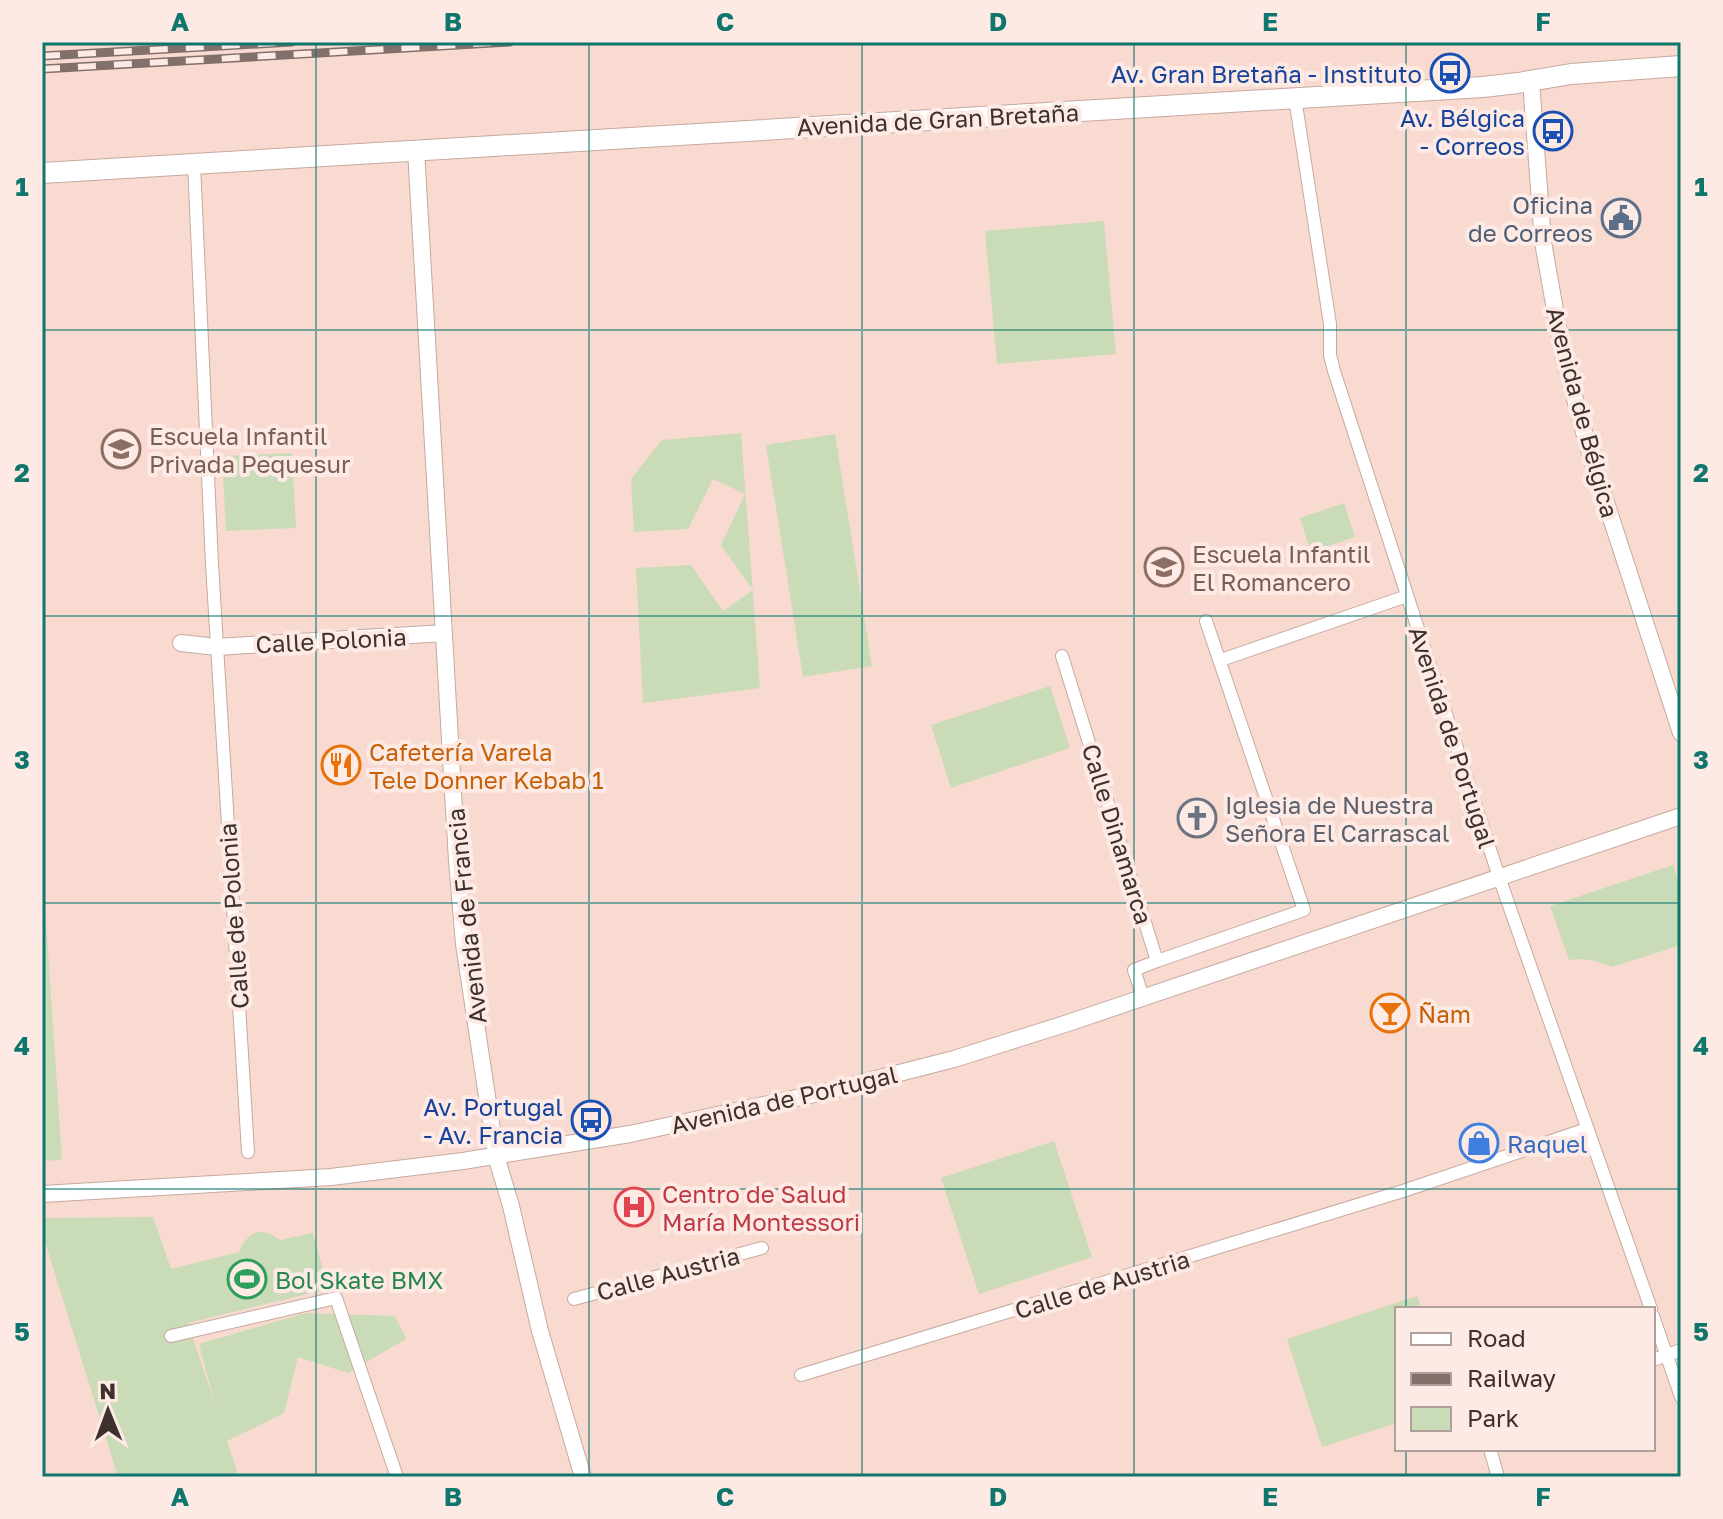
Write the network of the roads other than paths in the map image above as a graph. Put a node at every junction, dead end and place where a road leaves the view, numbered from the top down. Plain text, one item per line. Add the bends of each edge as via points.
1 (1681, 66) edge
2 (1531, 81) junction
3 (1295, 98) junction
4 (416, 150) junction
5 (194, 164) junction
6 (42, 173) edge
7 (1407, 596) junction
8 (1206, 621) dead end
9 (444, 633) junction
10 (181, 643) dead end
11 (217, 647) junction
12 (1062, 656) dead end
13 (1221, 660) junction
14 (1681, 733) edge
15 (1681, 816) edge
16 (1499, 877) junction
17 (1157, 961) junction
18 (1143, 997) junction
19 (1587, 1129) junction
20 (248, 1152) dead end
21 (496, 1156) junction
22 (42, 1194) edge
23 (762, 1248) dead end
24 (574, 1299) dead end
25 (1650, 1307) edge
26 (1655, 1322) edge
27 (171, 1336) dead end
28 (1681, 1350) edge
29 (1667, 1355) junction
30 (1655, 1359) edge
31 (801, 1375) dead end
32 (1681, 1397) edge
33 (1491, 1451) edge
34 (397, 1477) edge
35 (583, 1477) edge
36 (1498, 1477) edge

1 - 2 street, Avenida de Gran Bretaña
2 - 3 street, Avenida de Gran Bretaña
2 - 14 street, Avenida de Bélgica via 1543,242 1563,355
3 - 4 street, Avenida de Gran Bretaña
3 - 7 street via 1330,324 1330,355
4 - 5 street, Avenida de Gran Bretaña
4 - 9 street, Avenida de Francia
5 - 6 street, Avenida de Gran Bretaña
5 - 11 street
7 - 13 street
7 - 16 street, Avenida de Portugal
8 - 13 street
9 - 11 street, Calle Polonia
9 - 21 street, Avenida de Francia via 464,944
10 - 11 street, Calle Polonia
11 - 20 street, Calle de Polonia
12 - 17 street, Calle Dinamarca
13 - 17 street via 1304,910
15 - 16 street, Avenida de Portugal
16 - 18 street, Avenida de Portugal
16 - 19 street
17 - 18 street via 1134,970
18 - 21 street, Avenida de Portugal via 954,1059 833,1090 630,1134
19 - 25 street
19 - 31 street, Calle de Austria via 1403,1191
21 - 22 street, Avenida de Portugal via 331,1177
21 - 35 street, Avenida de Francia
23 - 24 street, Calle Austria
26 - 29 street
27 - 34 street via 336,1298
28 - 29 street
29 - 30 street
29 - 32 street
33 - 36 street

